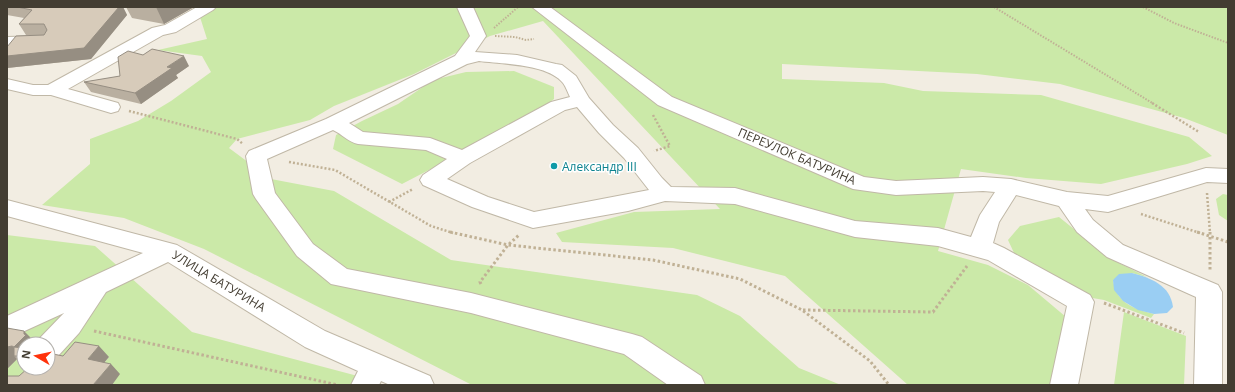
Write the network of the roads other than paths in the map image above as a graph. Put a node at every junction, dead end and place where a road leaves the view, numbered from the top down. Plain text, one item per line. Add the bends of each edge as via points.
1 (208, 7) edge
2 (465, 7) edge
3 (540, 7) edge
4 (46, 41) edge
5 (7, 42) edge
6 (462, 60) junction
7 (7, 84) edge
8 (33, 90) junction
9 (52, 90) junction
10 (7, 99) edge
11 (581, 100) junction
12 (111, 107) road end
13 (333, 123) junction
14 (463, 158) junction
15 (1228, 176) edge
16 (1012, 186) junction
17 (665, 194) junction
18 (1067, 200) junction
19 (7, 208) edge
20 (980, 248) junction
21 (169, 251) junction
22 (97, 285) junction
23 (7, 328) edge
24 (56, 340) edge
25 (370, 375) edge
26 (420, 385) edge
27 (691, 385) edge
28 (1064, 385) edge
29 (1208, 385) edge

1 - 9 street via 170,29 158,31
2 - 6 street via 482,36
3 - 16 street, ПЕРЕУЛОК БАТУРИНА via 665,101 861,184 896,188 983,184
4 - 5 street
6 - 11 street via 479,56 517,60 556,69 570,80
6 - 13 street
7 - 8 street
8 - 9 street
8 - 10 street
9 - 12 street
11 - 14 street via 558,106
11 - 17 street
13 - 14 street via 358,138 430,144
13 - 27 street via 256,156 264,194 305,250 340,277 470,303 632,345
14 - 17 street via 432,180 480,202 533,220
15 - 18 street, ПЕРЕУЛОК БАТУРИНА via 1206,175 1108,204
16 - 18 street, ПЕРЕУЛОК БАТУРИНА
16 - 20 street via 992,212 982,233
17 - 20 street via 735,196 855,228 938,237
18 - 29 street via 1085,226 1115,250 1209,292
19 - 21 street, УЛИЦА БАТУРИНА
20 - 28 street via 996,254 1081,302
21 - 22 street
21 - 25 street, УЛИЦА БАТУРИНА
22 - 23 street
22 - 24 street via 70,325
25 - 26 street, УЛИЦА БАТУРИНА

